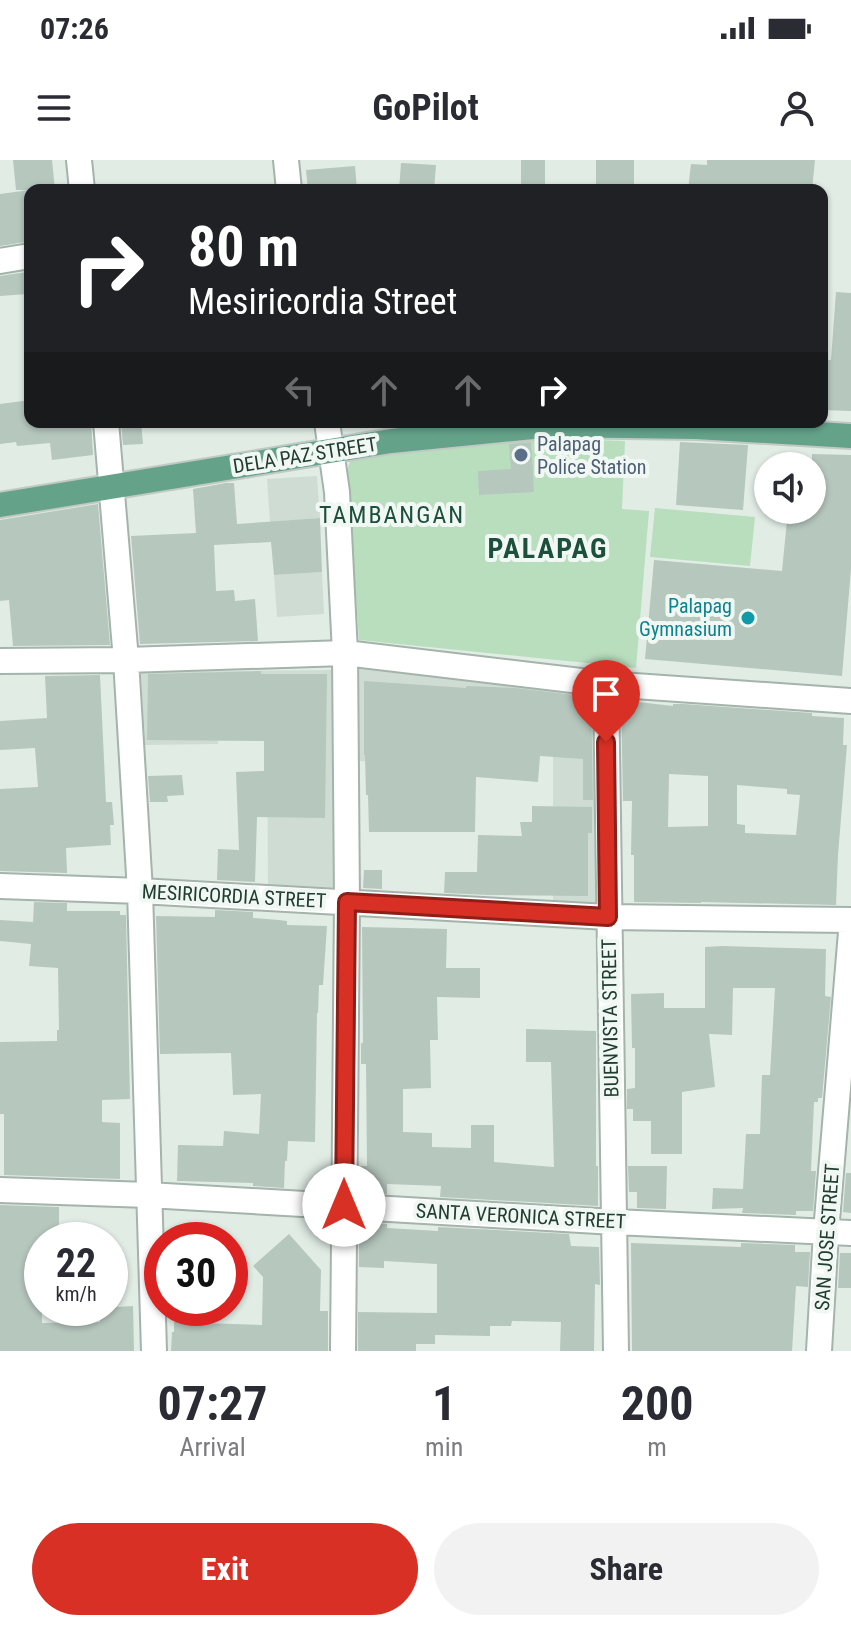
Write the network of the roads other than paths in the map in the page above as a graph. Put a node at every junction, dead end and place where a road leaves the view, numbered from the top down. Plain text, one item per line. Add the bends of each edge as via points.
1 (79, 160) edge
2 (286, 160) edge
3 (81, 184) edge
4 (288, 184) edge
5 (24, 257) edge
6 (0, 261) edge
7 (106, 428) edge
8 (328, 428) edge
9 (523, 428) edge
10 (713, 428) edge
11 (851, 436) edge
12 (331, 452) junction
13 (111, 487) junction
14 (0, 505) edge
15 (345, 653) junction
16 (126, 660) junction
17 (0, 661) edge
18 (606, 684) junction
19 (851, 701) edge
20 (0, 886) edge
21 (140, 891) junction
22 (347, 902) junction
23 (608, 917) junction
24 (851, 920) edge
25 (851, 932) edge
26 (0, 1190) edge
27 (148, 1195) junction
28 (344, 1205) junction
29 (615, 1222) junction
30 (826, 1232) junction
31 (851, 1233) edge
32 (154, 1351) edge
33 (343, 1351) edge
34 (616, 1351) edge
35 (819, 1351) edge

1 - 3 street
2 - 4 street
5 - 6 street
7 - 13 street
8 - 12 street
9 - 12 main road, DELA PAZ STREET
10 - 11 main road, DELA PAZ STREET
12 - 13 main road, DELA PAZ STREET
12 - 15 street
13 - 14 main road, DELA PAZ STREET
13 - 16 street
15 - 16 street
15 - 18 street
15 - 22 street
16 - 17 street
16 - 21 street
18 - 19 street
18 - 23 street, BUENVISTA STREET
20 - 21 street, MESIRICORDIA STREET
21 - 22 street, MESIRICORDIA STREET
21 - 27 street
22 - 23 street, MESIRICORDIA STREET
22 - 28 street
23 - 24 street, MESIRICORDIA STREET
23 - 29 street, BUENVISTA STREET
25 - 30 street, SAN JOSE STREET
26 - 27 street, SANTA VERONICA STREET
27 - 28 street, SANTA VERONICA STREET
27 - 32 street
28 - 29 street, SANTA VERONICA STREET
28 - 33 street
29 - 30 street, SANTA VERONICA STREET
29 - 34 street, BUENVISTA STREET
30 - 31 street, SANTA VERONICA STREET
30 - 35 street, SAN JOSE STREET

